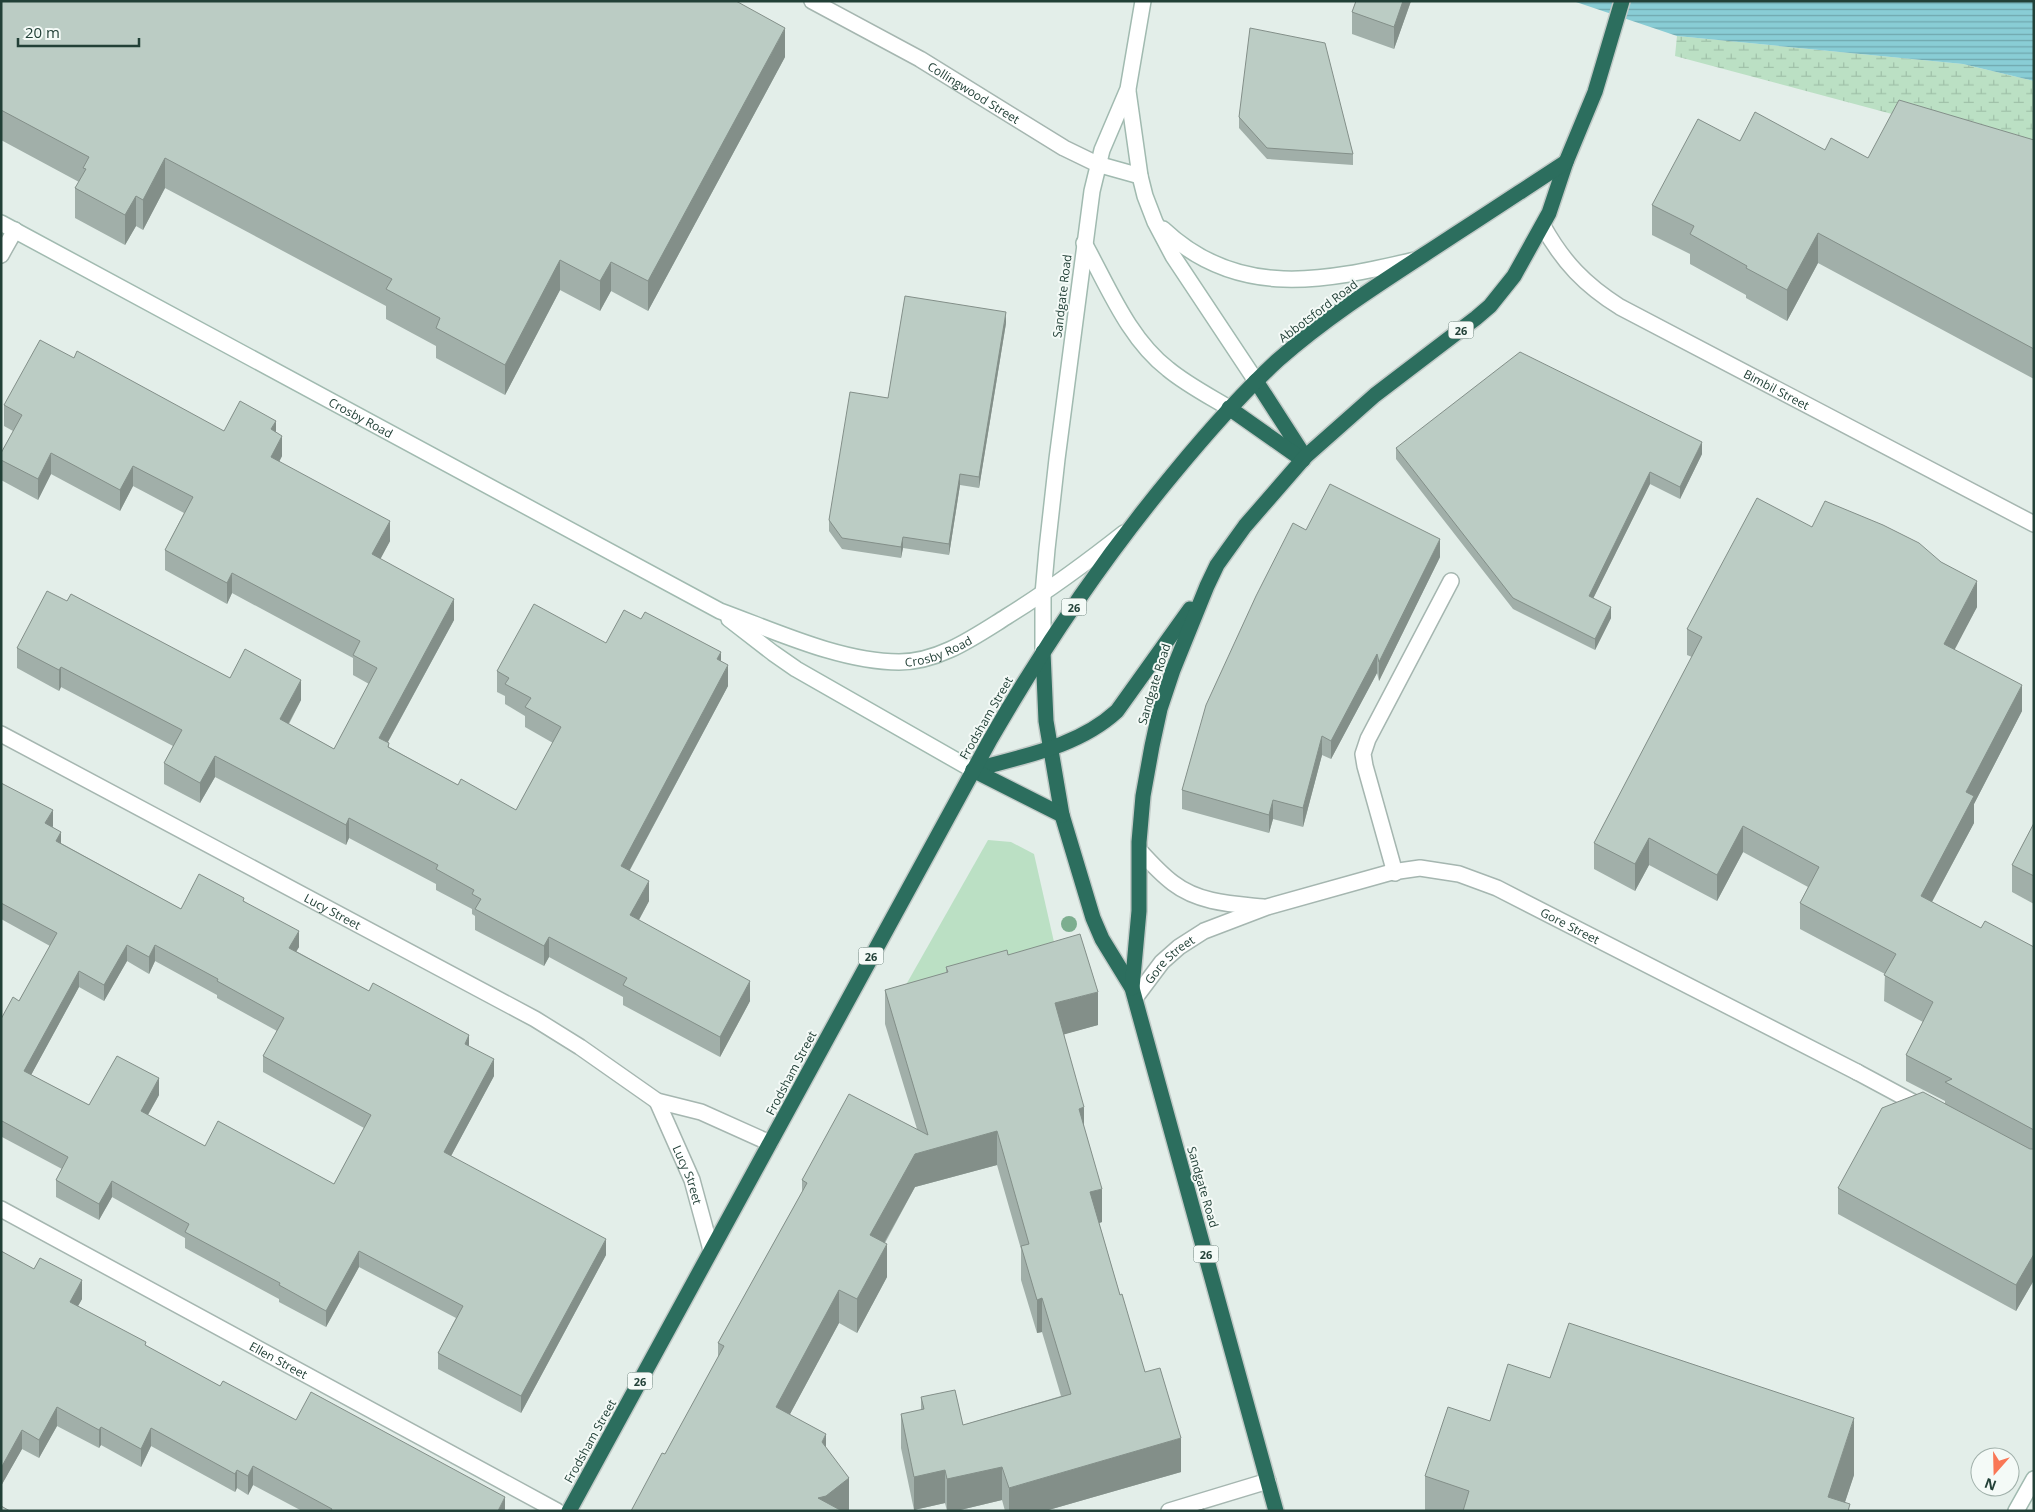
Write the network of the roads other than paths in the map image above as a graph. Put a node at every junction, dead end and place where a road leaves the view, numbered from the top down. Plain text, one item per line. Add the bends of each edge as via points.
1 (812, 1) edge
2 (1143, 1) edge
3 (1622, 1) edge
4 (1128, 89) junction
5 (1566, 162) junction
6 (1097, 164) junction
7 (1140, 176) junction
8 (1, 222) edge
9 (1155, 222) junction
10 (1543, 226) junction
11 (15, 230) junction
12 (1084, 243) junction
13 (1, 255) edge
14 (1416, 259) junction
15 (1256, 381) junction
16 (1229, 408) junction
17 (1304, 458) junction
18 (2034, 524) edge
19 (1129, 529) junction
20 (1451, 582) dead end
21 (1207, 586) junction
22 (1043, 594) junction
23 (720, 611) junction
24 (1043, 652) junction
25 (1, 734) edge
26 (1050, 748) junction
27 (973, 770) junction
28 (1062, 815) junction
29 (1140, 851) junction
30 (1395, 873) junction
31 (1267, 907) junction
32 (1133, 993) junction
33 (657, 1101) junction
34 (1938, 1116) edge
35 (770, 1143) junction
36 (1, 1209) edge
37 (711, 1250) junction
38 (2034, 1479) edge
39 (1268, 1481) junction
40 (557, 1511) edge
41 (569, 1511) edge
42 (1169, 1511) edge
43 (1276, 1511) edge
44 (2016, 1511) edge

1 - 6 street, Collingwood Street
2 - 4 street, Sandgate Road
3 - 5 highway, 26 via 1595,92
4 - 6 street, Sandgate Road
4 - 7 street, Sandgate Road
5 - 10 highway, 26
5 - 14 highway, Abbotsford Road / 26
6 - 7 street, Collingwood Street
6 - 12 street, Sandgate Road
7 - 9 street, Sandgate Road
8 - 11 street, Crosby Road
9 - 14 street via 1202,259 1224,269 1260,277 1289,280 1328,278
9 - 15 street, Sandgate Road via 1173,256
10 - 17 highway, 26 via 1514,276 1490,306 1375,396
10 - 18 street, Bimbil Street via 1578,276 1620,307
11 - 13 street
11 - 23 street, Crosby Road
12 - 16 street, Sandgate Road via 1130,325 1151,353 1168,370
12 - 22 street, Sandgate Road
14 - 15 highway, Abbotsford Road / 26 via 1324,323
15 - 16 highway, Abbotsford Road / 26
15 - 17 highway
16 - 17 highway
16 - 19 highway, Abbotsford Road / 26
17 - 21 highway, Sandgate Road / 26 via 1245,526 1217,565
19 - 22 street, Crosby Road
19 - 24 highway, 26
20 - 30 street via 1363,754
21 - 26 highway via 1117,712 1091,731
21 - 29 highway, Sandgate Road / 26 via 1185,636 1160,709 1143,796
22 - 23 street, Crosby Road via 948,651 901,662 852,656 823,648
22 - 24 street, Sandgate Road
23 - 27 street, Crosby Road via 796,669
24 - 26 highway, Sandgate Road
24 - 27 highway, Frodsham Street / 26
25 - 33 street, Lucy Street via 535,1020
26 - 27 highway
26 - 28 highway, Sandgate Road
27 - 28 highway
27 - 35 highway, Frodsham Street / 26
28 - 32 highway, Sandgate Road via 1093,918
29 - 31 street, Gore Street via 1168,880 1193,894 1227,904
29 - 32 highway, Sandgate Road / 26
30 - 31 street, Gore Street
30 - 34 street, Gore Street via 1431,868 1497,888
31 - 32 street, Gore Street via 1204,931 1178,947
32 - 39 highway, Sandgate Road / 26
33 - 35 street, Lucy Street via 700,1112
33 - 37 street, Lucy Street via 692,1180
35 - 37 highway, Frodsham Street / 26
36 - 40 street, Ellen Street
37 - 41 highway, Frodsham Street / 26
38 - 44 street
39 - 42 street
39 - 43 highway, Sandgate Road / 26

